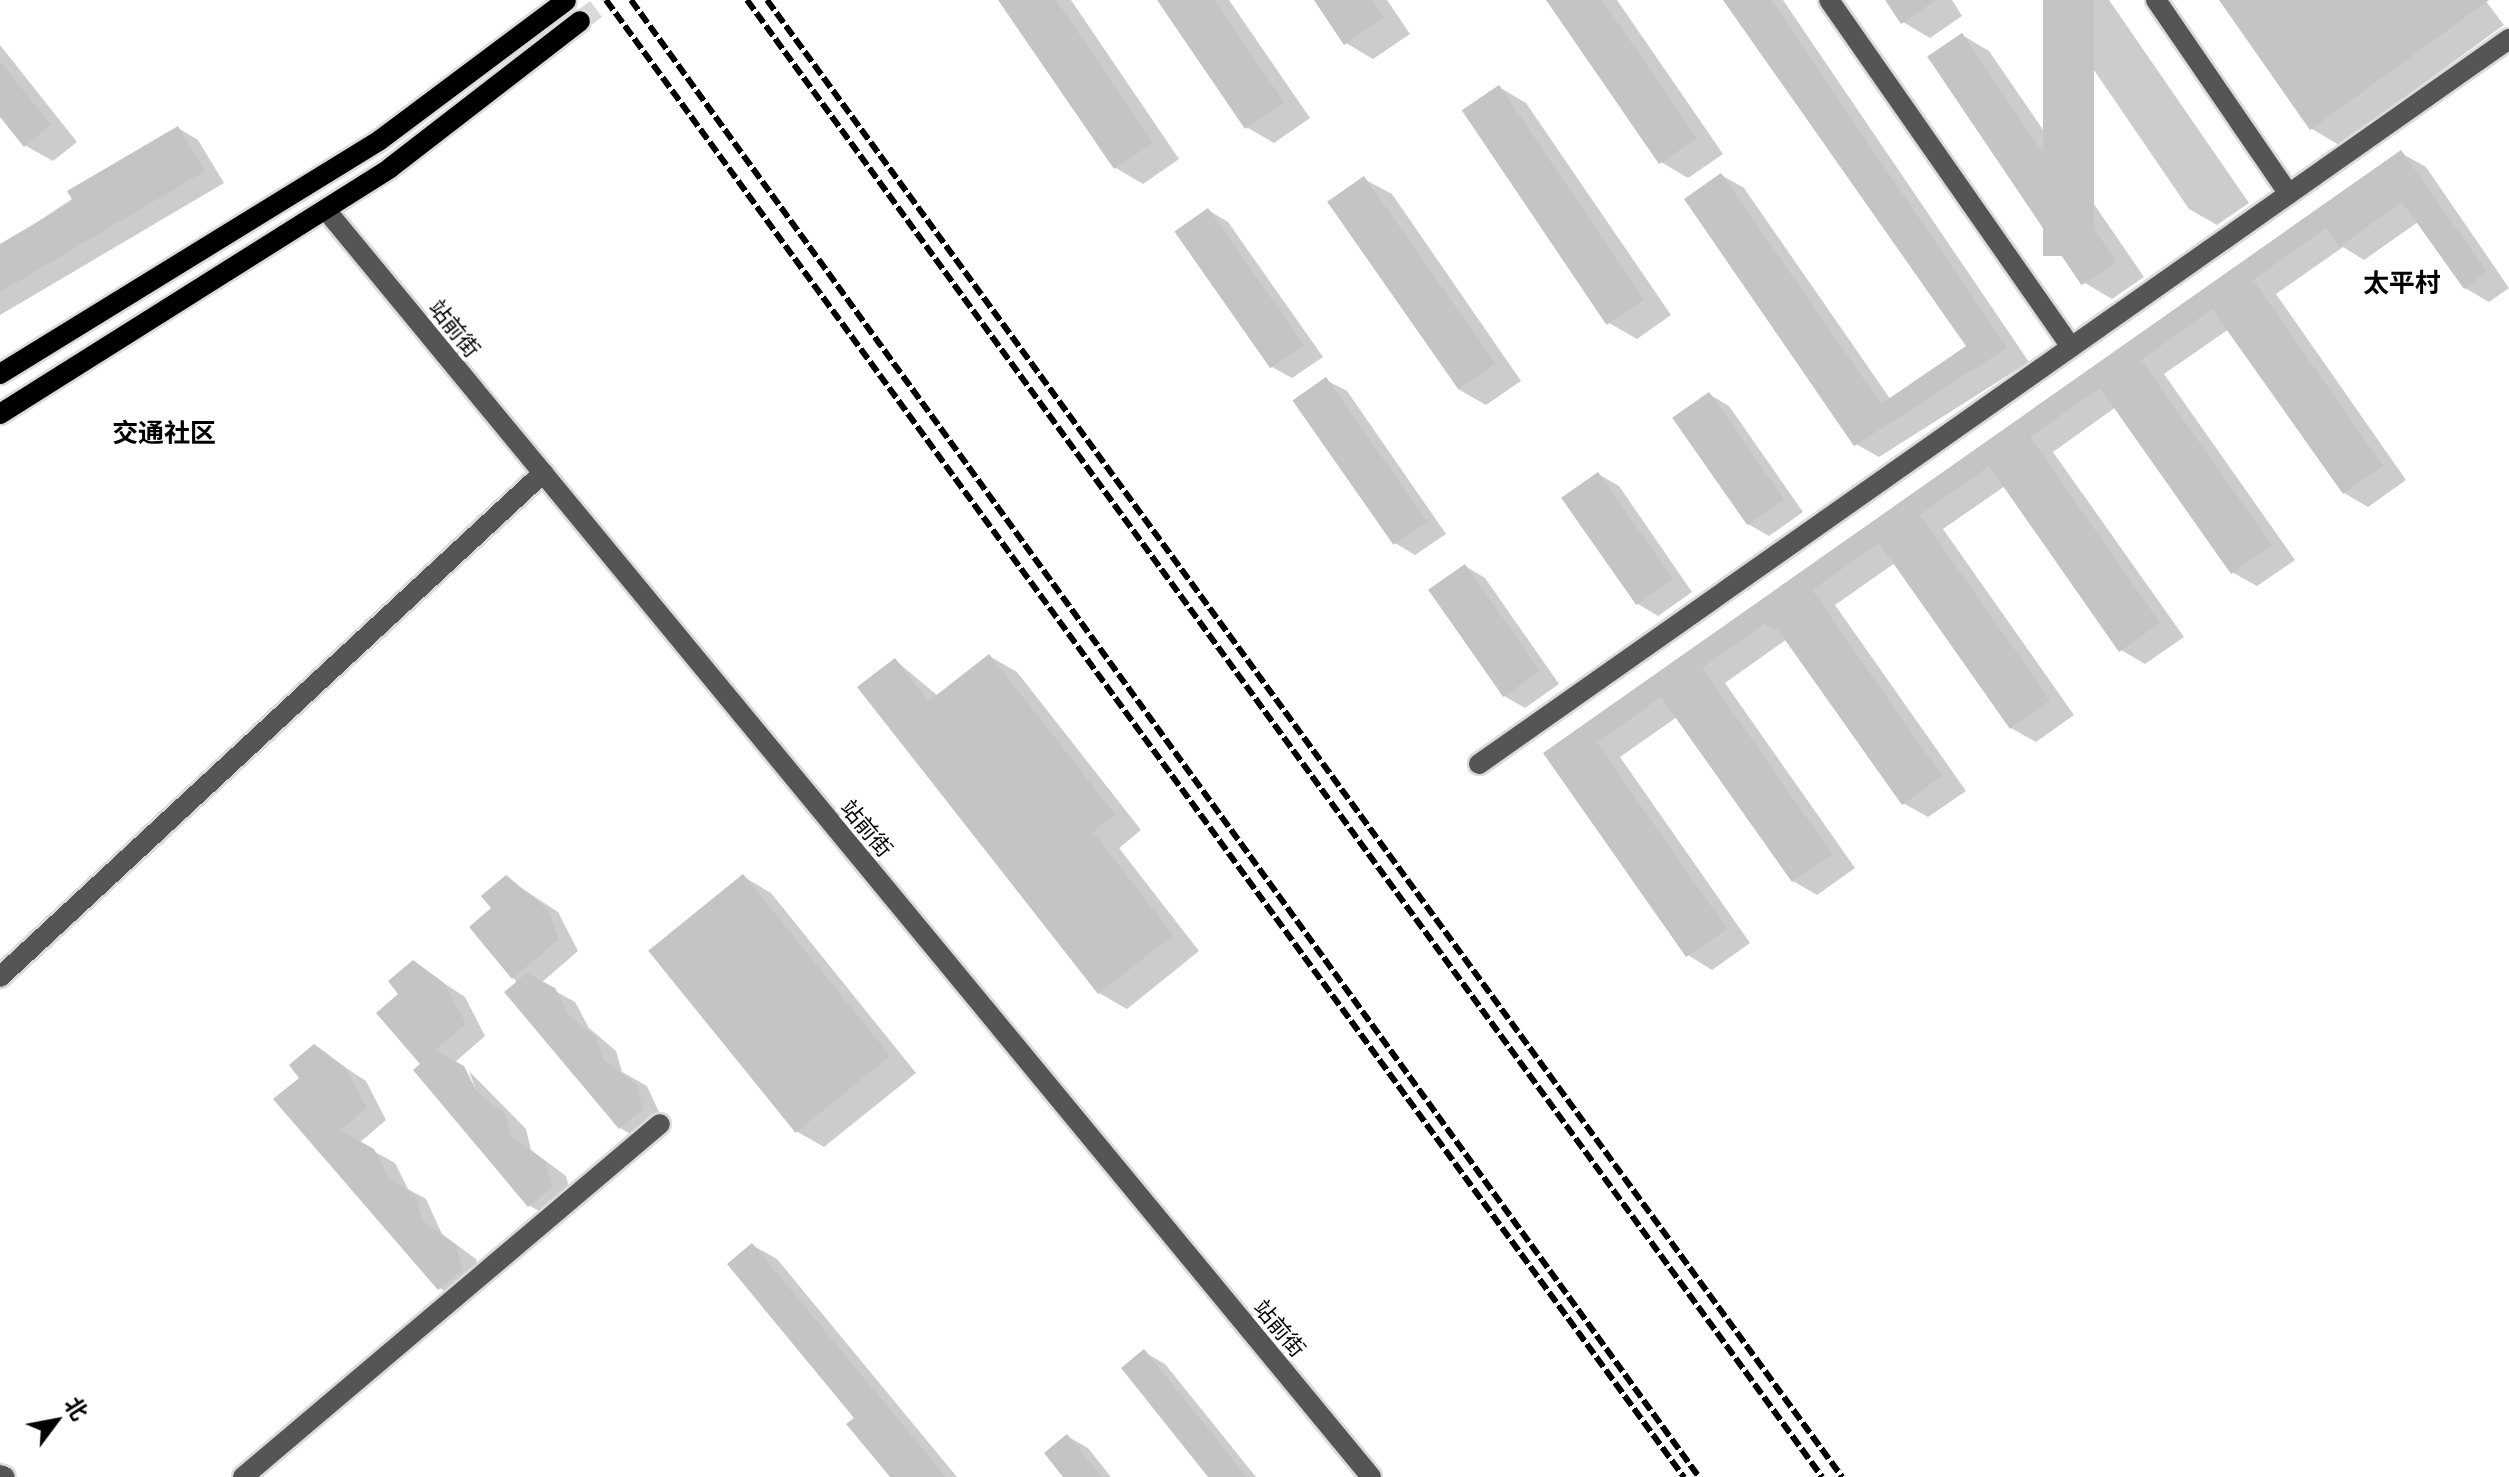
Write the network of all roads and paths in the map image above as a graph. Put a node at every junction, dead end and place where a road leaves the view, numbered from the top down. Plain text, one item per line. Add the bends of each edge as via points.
1 (1829, 0) edge
2 (2156, 0) edge
3 (566, 1) tunnel mouth
4 (580, 21) tunnel mouth
5 (2509, 39) edge
6 (2289, 194) junction
7 (326, 210) junction
8 (2071, 347) junction
9 (0, 374) edge
10 (0, 414) edge
11 (543, 473) junction
12 (1479, 764) dead end
13 (0, 977) edge
14 (660, 1124) dead end
15 (243, 1477) edge
16 (1371, 1477) edge

1 - 8 street
2 - 6 street
3 - 9 main road via 380,140
4 - 7 main road
5 - 6 street
6 - 8 street
7 - 10 main road
7 - 11 street, 站前街
8 - 12 street
11 - 13 street
11 - 16 street, 站前街
14 - 15 street

